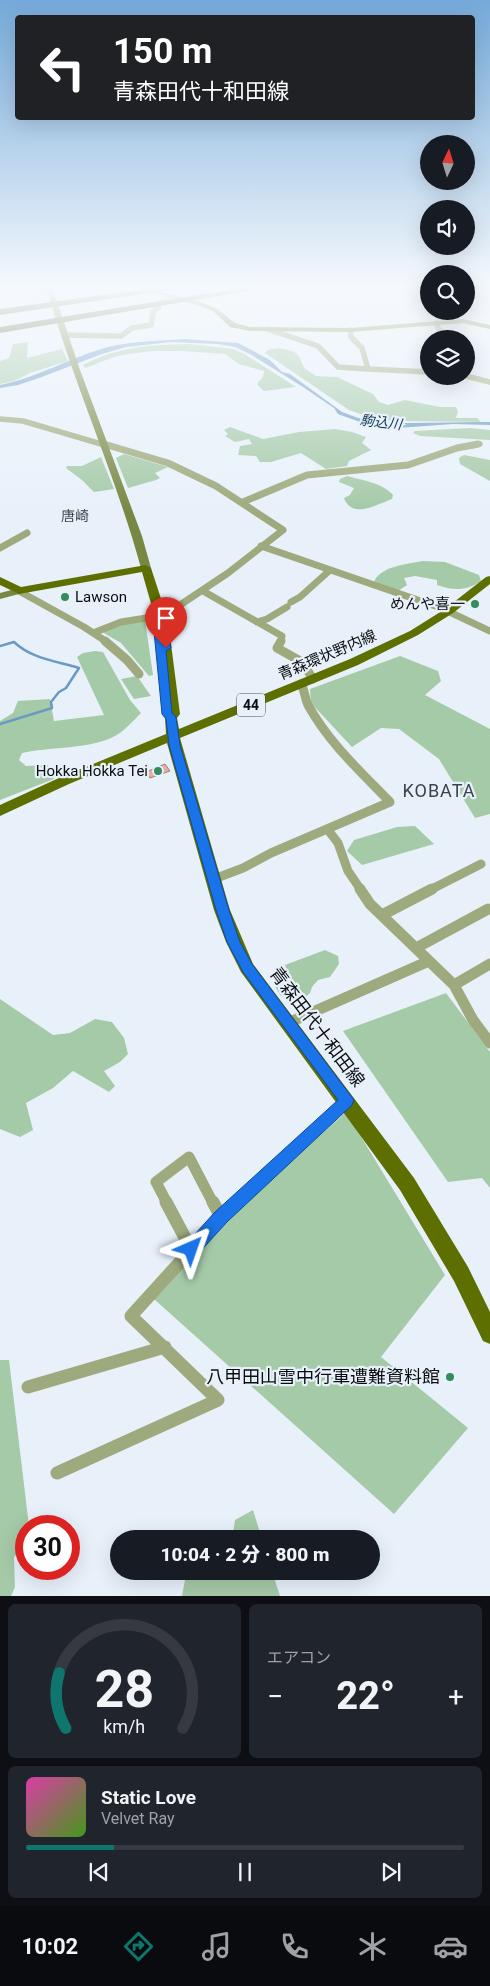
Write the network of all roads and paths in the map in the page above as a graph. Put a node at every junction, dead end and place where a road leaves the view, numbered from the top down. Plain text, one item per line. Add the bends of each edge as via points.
1 (74, 363) edge
2 (335, 363) edge
3 (366, 363) edge
4 (368, 369) junction
5 (420, 372) edge
6 (475, 378) edge
7 (490, 382) edge
8 (0, 419) edge
9 (480, 444) dead end
10 (104, 445) junction
11 (243, 502) junction
12 (27, 533) dead end
13 (261, 546) junction
14 (0, 548) edge
15 (146, 568) junction
16 (329, 571) junction
17 (490, 579) edge
18 (0, 580) edge
19 (19, 591) junction
20 (203, 591) junction
21 (0, 596) edge
22 (289, 604) joint
23 (450, 611) junction
24 (160, 617) junction
25 (257, 622) junction
26 (490, 631) edge
27 (93, 633) junction
28 (139, 674) dead end
29 (313, 679) junction
30 (301, 684) junction
31 (173, 737) junction
32 (0, 811) edge
33 (328, 830) junction
34 (481, 864) dead end
35 (214, 879) junction
36 (488, 909) dead end
37 (382, 915) junction
38 (416, 948) junction
39 (429, 961) junction
40 (490, 964) edge
41 (454, 985) junction
42 (288, 1023) junction
43 (490, 1043) edge
44 (347, 1100) junction
45 (221, 1217) junction
46 (191, 1249) junction
47 (490, 1334) edge
48 (165, 1347) junction
49 (28, 1387) dead end
50 (57, 1473) dead end

1 - 10 street
2 - 4 street via 338,367
3 - 4 street
4 - 5 street
6 - 7 street
8 - 10 street via 23,421
9 - 11 street via 403,466 307,475
10 - 11 street via 168,463
10 - 15 street
11 - 13 street via 283,530
12 - 14 street
13 - 16 street
13 - 20 street
15 - 19 main road
15 - 24 main road, 青森田代十和田線
16 - 22 street
16 - 23 street
17 - 23 main road, 青森環状野内線 / 44
18 - 19 main road
19 - 21 street
19 - 27 street
20 - 24 street
20 - 25 street
22 - 25 street
23 - 26 street
23 - 29 main road, 青森環状野内線 / 44 via 398,642
24 - 27 street via 125,622
24 - 31 main road, 青森田代十和田線 via 167,714 171,717
25 - 29 street via 282,636 277,648 302,662
27 - 28 street via 119,650
29 - 30 main road, 青森環状野内線 / 44
30 - 31 main road, 青森環状野内線 / 44
30 - 33 street via 307,703 332,743 390,802
31 - 32 main road, 青森環状野内線 / 44
31 - 35 main road, 青森田代十和田線
33 - 35 street
33 - 37 street via 338,843 356,886
34 - 37 street
35 - 42 main road, 青森田代十和田線 via 234,942 247,968
36 - 38 street
37 - 38 street
38 - 39 street
39 - 41 street
39 - 42 street
40 - 41 street
41 - 43 street
42 - 44 main road, 青森田代十和田線
44 - 45 street
44 - 47 main road, 青森田代十和田線 via 407,1184 460,1274
45 - 46 street
45 - 46 street via 189,1157 156,1182
46 - 48 street via 131,1316
48 - 49 street
48 - 50 street via 218,1400

